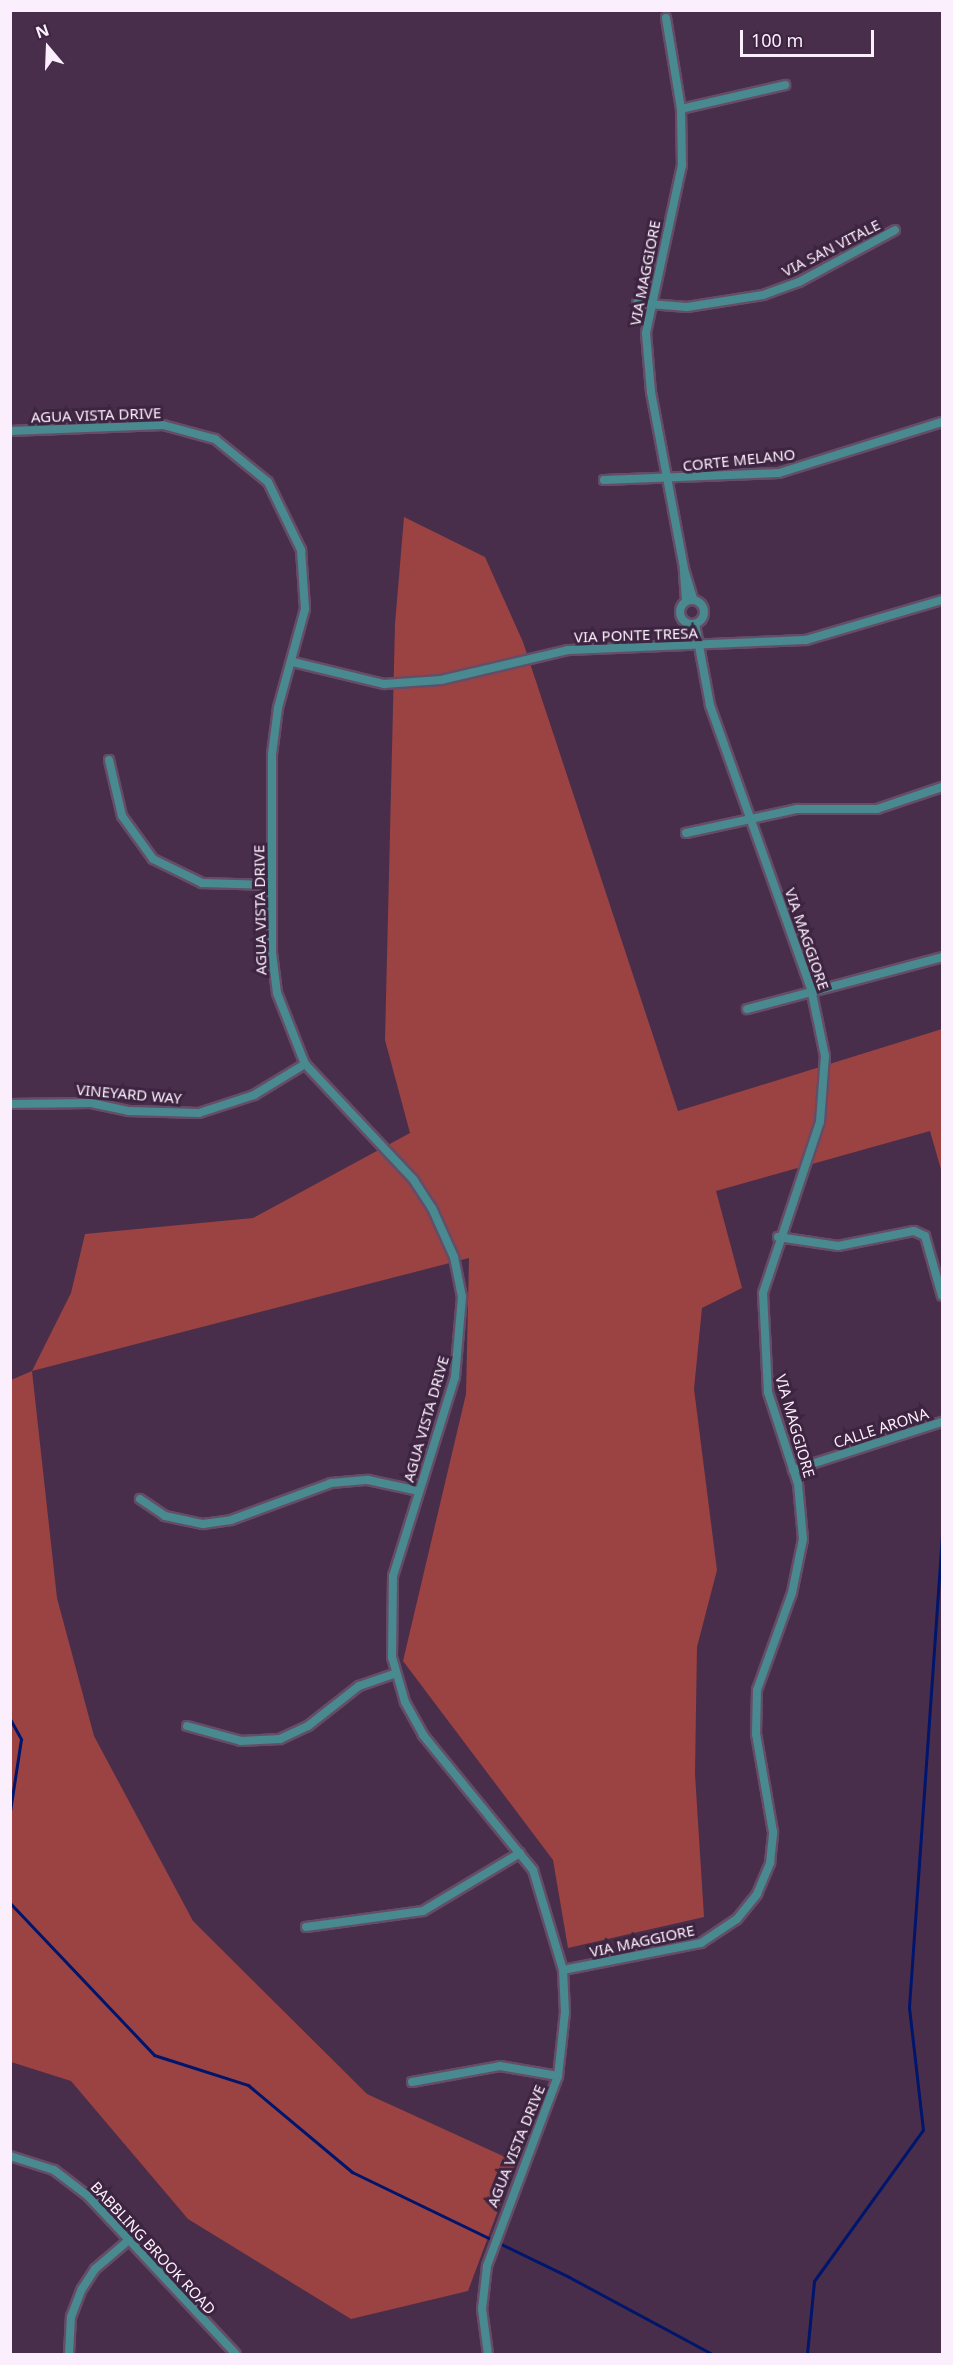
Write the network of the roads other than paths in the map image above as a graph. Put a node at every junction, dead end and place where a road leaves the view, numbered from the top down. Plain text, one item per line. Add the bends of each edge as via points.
1 (666, 18) dead end
2 (785, 86) dead end
3 (681, 109) junction
4 (895, 230) dead end
5 (637, 303) dead end
6 (652, 304) junction
7 (942, 422) edge
8 (10, 431) edge
9 (604, 480) dead end
10 (666, 480) junction
11 (689, 600) junction
12 (942, 600) edge
13 (695, 624) junction
14 (701, 647) junction
15 (293, 662) junction
16 (109, 760) dead end
17 (942, 787) edge
18 (751, 821) junction
19 (686, 833) dead end
20 (271, 885) junction
21 (942, 957) edge
22 (811, 989) junction
23 (747, 1009) dead end
24 (305, 1064) junction
25 (10, 1104) edge
26 (778, 1237) junction
27 (942, 1296) edge
28 (942, 1422) edge
29 (794, 1470) junction
30 (419, 1491) junction
31 (140, 1498) dead end
32 (396, 1673) junction
33 (187, 1726) dead end
34 (520, 1853) junction
35 (306, 1927) dead end
36 (563, 1970) junction
37 (558, 2076) junction
38 (412, 2082) dead end
39 (10, 2156) edge
40 (129, 2240) junction
41 (69, 2355) edge
42 (236, 2355) edge
43 (488, 2355) edge

1 - 3 street, VIA MAGGIORE
2 - 3 street
3 - 6 street, VIA MAGGIORE via 682,165
4 - 6 street, VIA SAN VITALE via 799,282 763,295 687,307
5 - 6 street, VIA SAN VITALE
6 - 10 street, VIA MAGGIORE via 646,333
7 - 10 street, CORTE MELANO via 791,470
8 - 15 street, AGUA VISTA DRIVE via 163,425 207,436 241,456 280,499 301,550 305,609
9 - 10 street, CORTE MELANO
10 - 11 street, VIA MAGGIORE
11 - 13 street via 682,618
11 - 13 street via 705,612
12 - 14 street, VIA PONTE TRESA via 821,637
13 - 14 street, VIA MAGGIORE
14 - 15 street, VIA PONTE TRESA via 568,650 421,682 384,684
14 - 18 street, VIA MAGGIORE via 710,705
15 - 20 street, AGUA VISTA DRIVE via 278,708 272,754
16 - 20 street via 122,816 153,859 202,883
17 - 18 street via 877,809 796,809
18 - 19 street
18 - 22 street, VIA MAGGIORE
20 - 24 street, AGUA VISTA DRIVE via 274,980
21 - 22 street
22 - 23 street
22 - 26 street, VIA MAGGIORE via 825,1056 825,1096
24 - 25 street, VINEYARD WAY via 254,1095 199,1113 129,1111 91,1102
24 - 30 street, AGUA VISTA DRIVE via 413,1179 454,1257 462,1297 462,1342
26 - 27 street via 838,1246 914,1231 925,1236
26 - 29 street, VIA MAGGIORE via 763,1293 762,1352 768,1392
28 - 29 street, CALLE ARONA
29 - 36 street, VIA MAGGIORE via 802,1513 799,1569 763,1664 756,1702 773,1832 762,1884 737,1919 701,1943
30 - 31 street via 368,1480 331,1483 231,1520 203,1524 165,1516
30 - 32 street, AGUA VISTA DRIVE via 391,1592
32 - 33 street via 359,1686 308,1726 280,1739 241,1741
32 - 34 street, AGUA VISTA DRIVE via 423,1735
34 - 35 street via 423,1911
34 - 36 street, AGUA VISTA DRIVE via 549,1909
36 - 37 street, AGUA VISTA DRIVE via 564,2034
37 - 38 street via 500,2066
37 - 43 street, AGUA VISTA DRIVE via 490,2253 482,2309
39 - 40 street, BABBLING BROOK ROAD via 54,2169
40 - 41 street via 95,2269 82,2289 70,2317
40 - 42 street, BABBLING BROOK ROAD

